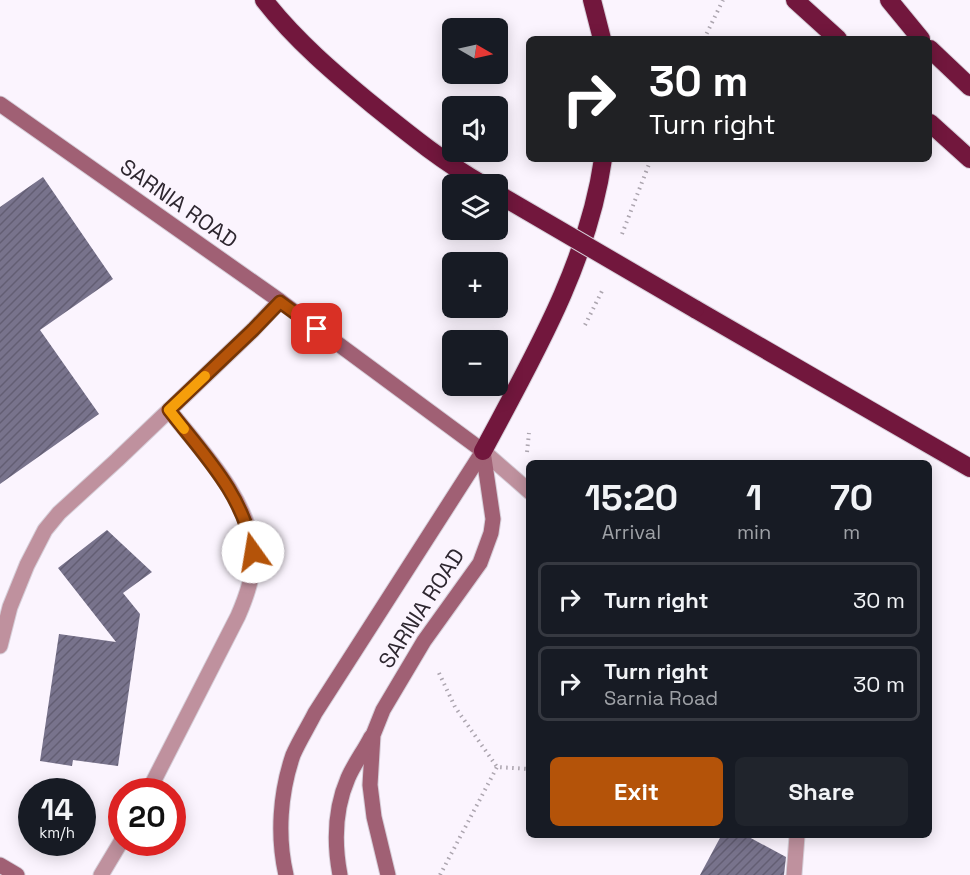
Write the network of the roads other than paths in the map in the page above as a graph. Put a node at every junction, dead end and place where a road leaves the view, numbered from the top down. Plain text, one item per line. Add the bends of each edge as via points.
1 (264, 0) edge
2 (592, 0) edge
3 (795, 0) edge
4 (889, 0) edge
5 (601, 36) edge
6 (835, 36) edge
7 (919, 36) edge
8 (932, 52) edge
9 (970, 87) edge
10 (0, 104) edge
11 (932, 125) edge
12 (970, 159) edge
13 (602, 162) edge
14 (464, 174) edge
15 (508, 200) edge
16 (280, 302) junction
17 (169, 410) junction
18 (483, 452) junction
19 (970, 468) edge
20 (526, 489) edge
21 (0, 646) edge
22 (373, 735) junction
23 (155, 778) edge
24 (797, 838) edge
25 (112, 856) edge
26 (0, 865) edge
27 (17, 875) edge
28 (101, 875) edge
29 (286, 875) edge
30 (340, 875) edge
31 (388, 875) edge
32 (794, 875) edge

1 - 14 highway via 332,72 421,145
2 - 5 highway
3 - 6 highway
4 - 7 highway
8 - 9 highway
10 - 16 main road, SARNIA ROAD
11 - 12 highway
13 - 18 highway via 582,248 535,353
15 - 19 highway, bridge
16 - 17 lane
16 - 18 main road, SARNIA ROAD
17 - 21 lane via 45,530 10,608
17 - 23 lane via 236,501 250,533 253,552 248,592 238,616
18 - 20 lane
18 - 22 main road, SARNIA ROAD via 493,508 491,533 480,563 424,641 383,710
18 - 29 main road via 315,713 294,754 283,793 280,830
22 - 30 main road via 348,779 337,817
22 - 31 main road, SARNIA ROAD via 370,785
24 - 32 lane
25 - 28 lane
26 - 27 main road

